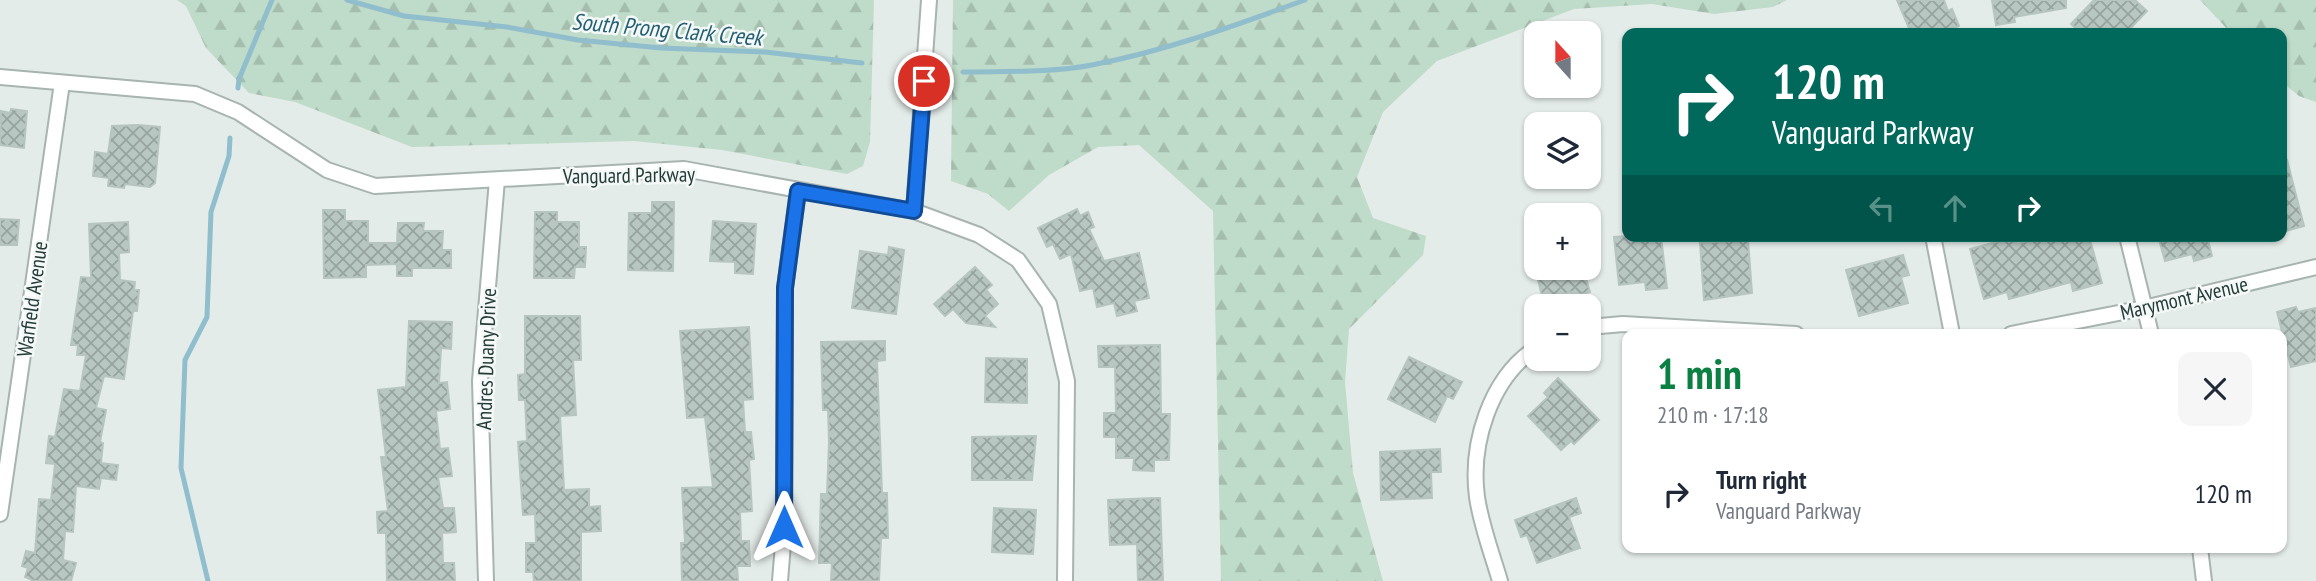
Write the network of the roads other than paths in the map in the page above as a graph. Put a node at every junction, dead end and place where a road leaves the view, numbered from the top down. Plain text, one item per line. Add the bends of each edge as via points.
1 (929, 0) edge
2 (0, 77) edge
3 (62, 83) junction
4 (497, 180) junction
5 (798, 191) junction
6 (914, 211) junction
7 (1934, 242) edge
8 (2128, 242) edge
9 (2316, 267) edge
10 (2144, 308) junction
11 (1601, 326) edge
12 (1710, 329) edge
13 (1951, 329) edge
14 (2037, 329) edge
15 (2150, 329) edge
16 (1524, 358) edge
17 (0, 514) edge
18 (2201, 553) edge
19 (486, 581) edge
20 (780, 581) edge
21 (1065, 581) edge
22 (1500, 581) edge
23 (2204, 581) edge

1 - 6 street
2 - 3 street, Vanguard Parkway
3 - 4 street, Vanguard Parkway via 195,94 239,112 327,170 375,186
3 - 17 street, Warfield Avenue
4 - 5 street, Vanguard Parkway via 684,169
4 - 19 street, Andres Duany Drive via 480,381
5 - 6 street, Vanguard Parkway
5 - 20 street via 785,288
6 - 21 street, Vanguard Parkway via 979,235 1018,260 1049,304 1067,381
7 - 13 street
8 - 10 street
9 - 10 street, Marymont Avenue
10 - 14 street, Marymont Avenue
10 - 15 street
11 - 12 street
16 - 22 street via 1507,372 1477,450 1477,498
18 - 23 street

